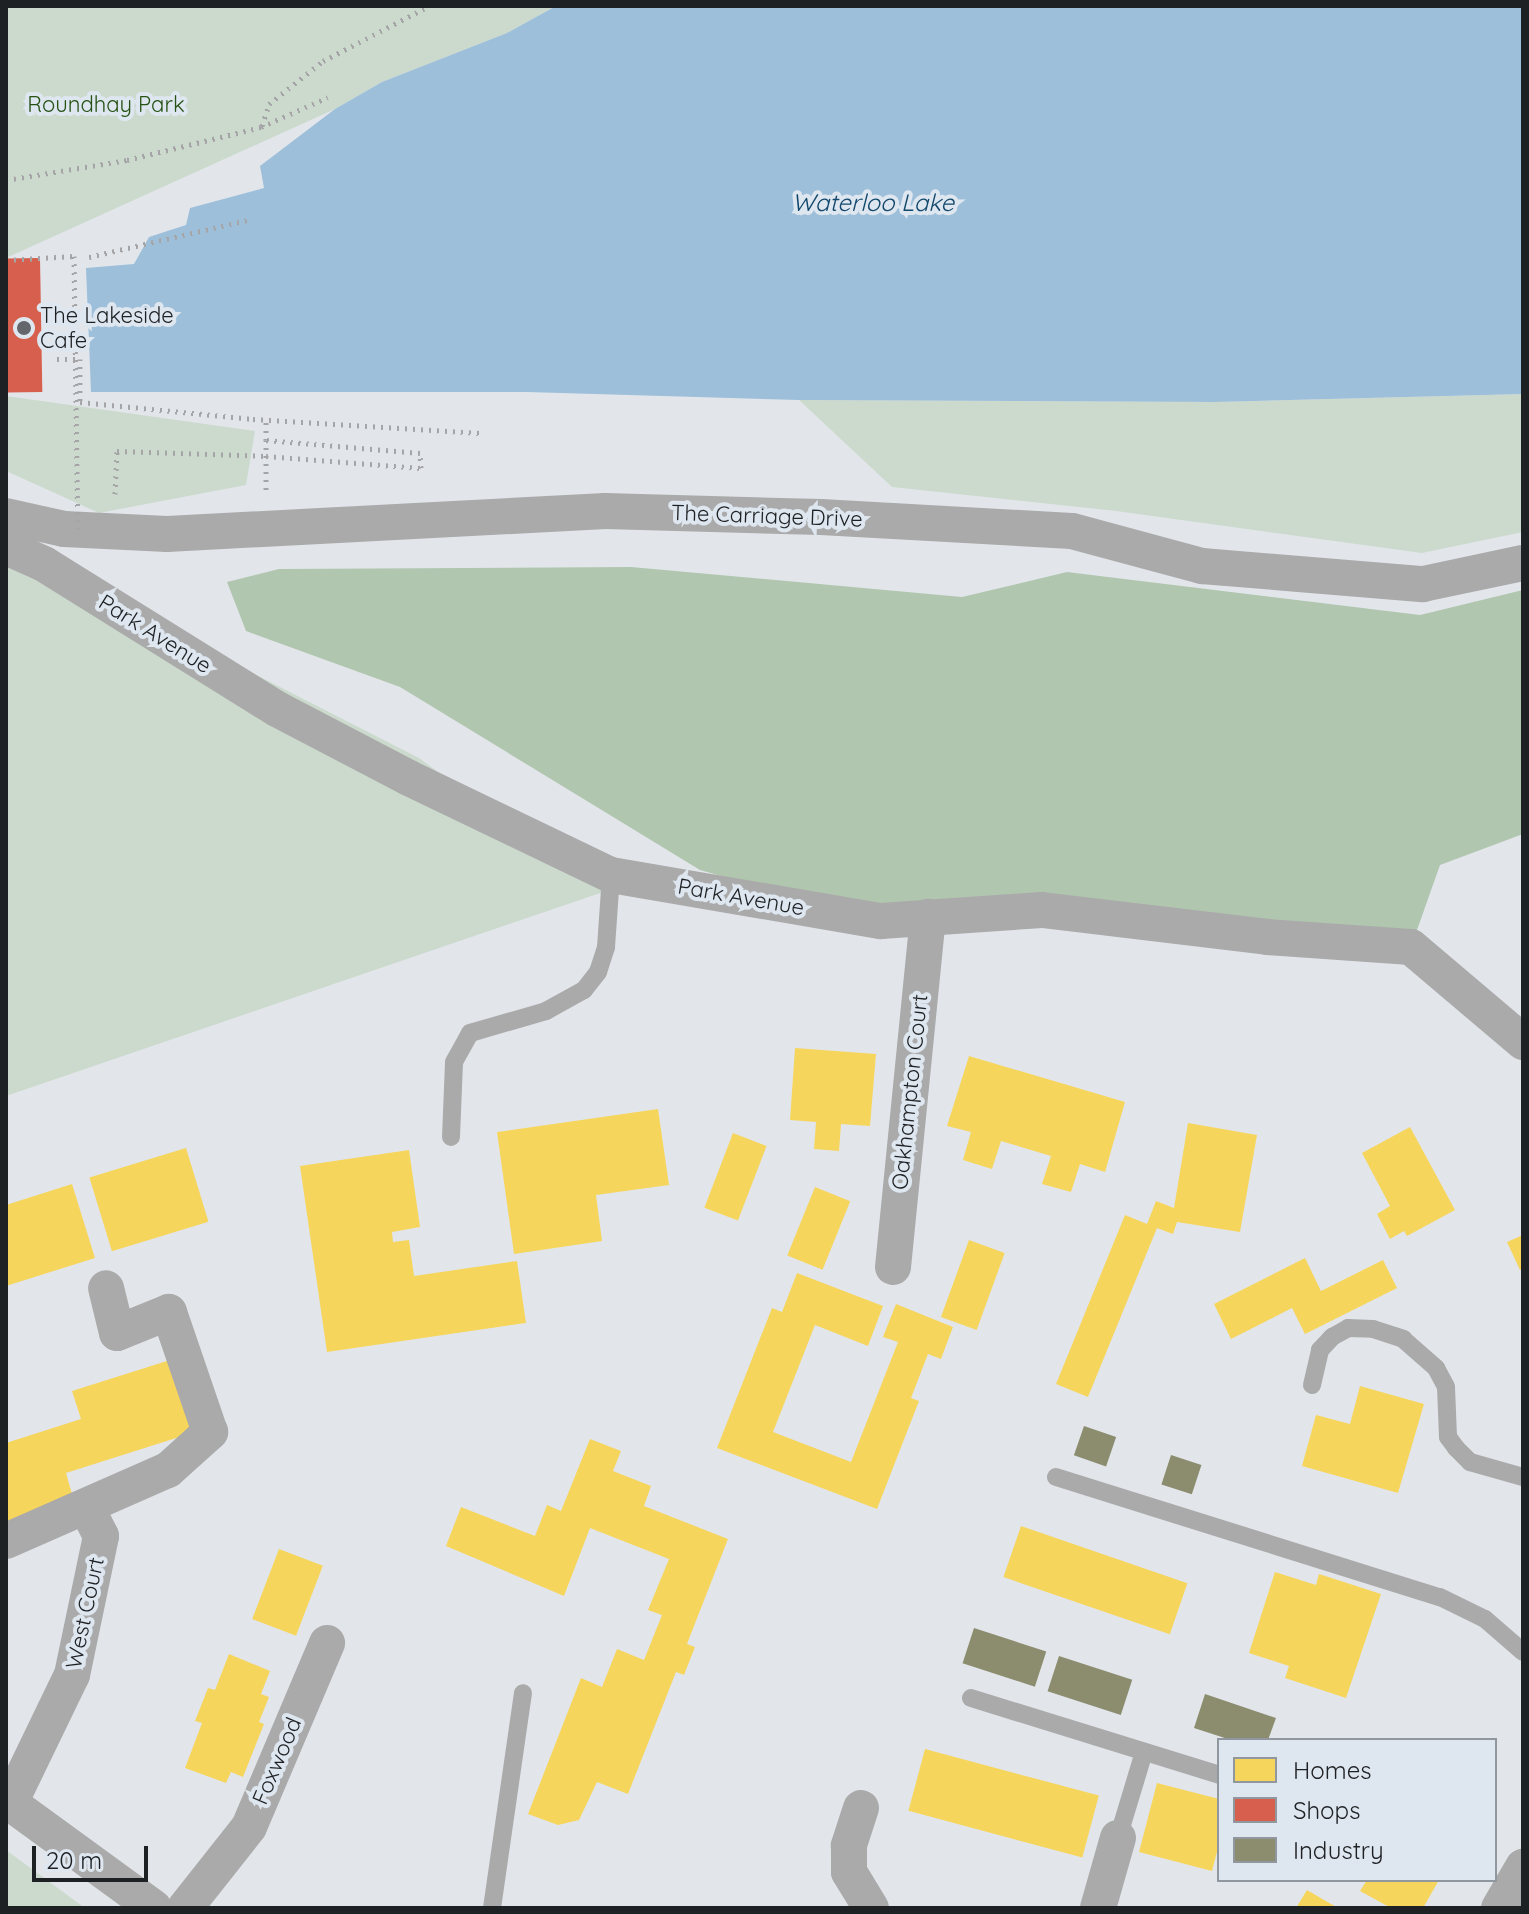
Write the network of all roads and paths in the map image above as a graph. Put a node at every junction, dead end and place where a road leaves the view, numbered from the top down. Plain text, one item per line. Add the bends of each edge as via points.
1 (429, 6) edge
2 (328, 97) dead end
3 (261, 127) junction
4 (6, 180) edge
5 (252, 219) dead end
6 (89, 257) dead end
7 (6, 260) edge
8 (57, 359) dead end
9 (266, 419) junction
10 (481, 433) dead end
11 (266, 440) junction
12 (266, 456) junction
13 (6, 516) edge
14 (269, 529) junction
15 (95, 530) junction
16 (6, 547) edge
17 (1523, 563) edge
18 (611, 875) junction
19 (928, 917) junction
20 (1523, 1042) edge
21 (451, 1137) dead end
22 (893, 1267) dead end
23 (106, 1288) dead end
24 (1312, 1385) dead end
25 (1056, 1477) dead end
26 (1523, 1477) edge
27 (87, 1509) junction
28 (6, 1541) edge
29 (327, 1643) dead end
30 (1523, 1652) edge
31 (523, 1693) dead end
32 (971, 1698) dead end
33 (1144, 1752) junction
34 (1217, 1774) edge
35 (8, 1802) edge
36 (861, 1808) dead end
37 (1118, 1838) joint
38 (1523, 1867) edge
39 (154, 1908) edge
40 (185, 1908) edge
41 (492, 1908) edge
42 (871, 1908) edge
43 (1098, 1908) edge
44 (1499, 1908) edge

1 - 3 path via 323,61 269,104
2 - 3 path
3 - 4 path via 127,160
5 - 6 path
7 - 15 path, bridge via 74,256
8 - 9 path via 80,359 80,402
9 - 10 path
9 - 11 path
11 - 12 path
11 - 12 path via 420,453 421,468
12 - 14 path
12 - 15 path via 117,451
13 - 15 street, The Carriage Drive
14 - 15 street, The Carriage Drive via 167,534
14 - 17 street, The Carriage Drive via 620,511 1072,531 1202,566 1423,584
16 - 18 street, Park Avenue via 44,564 277,709
18 - 19 street, Park Avenue via 881,921
18 - 21 lane via 606,947 598,972 584,990 546,1011 470,1033 454,1062
19 - 20 street, Park Avenue via 1042,910 1267,937 1411,947
19 - 22 street, Oakhampton Court
23 - 27 street via 117,1333 169,1312 210,1432 168,1470
24 - 26 lane via 1320,1350 1348,1328 1403,1339 1436,1368 1446,1387 1448,1437 1456,1448 1470,1462
25 - 30 lane via 1440,1597 1485,1619
27 - 28 street
27 - 35 street, West Court via 101,1536 72,1675
29 - 40 street, Foxwood via 249,1827
31 - 41 lane
32 - 33 lane
33 - 34 lane
33 - 37 lane
35 - 39 street
36 - 42 street via 849,1846 849,1872
37 - 43 street
38 - 44 street

